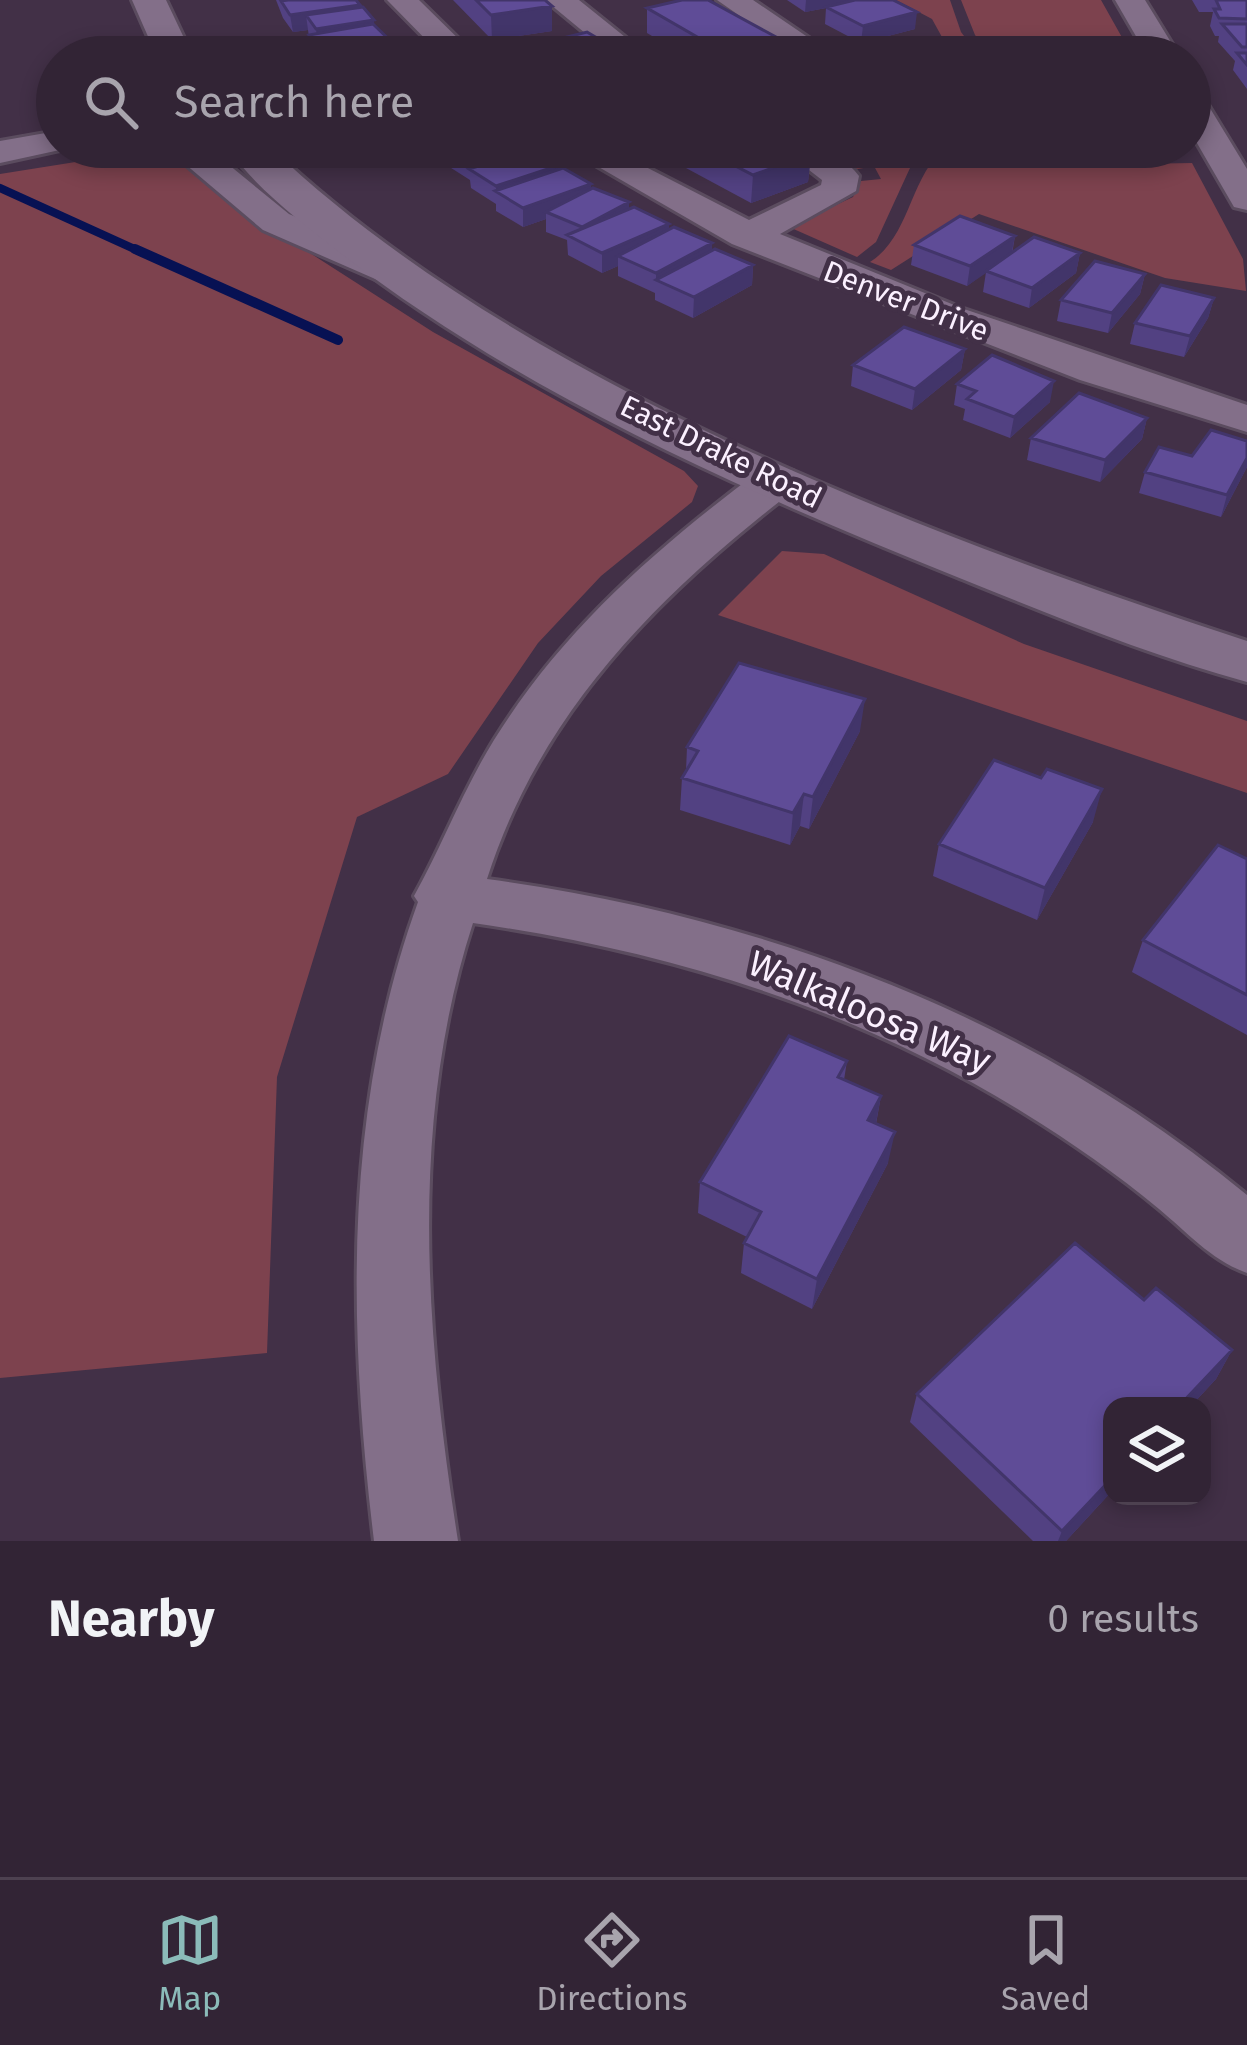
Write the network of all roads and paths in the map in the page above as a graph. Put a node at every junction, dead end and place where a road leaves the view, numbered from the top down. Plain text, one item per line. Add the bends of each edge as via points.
1 (148, 0) edge
2 (402, 0) edge
3 (560, 0) edge
4 (732, 0) edge
5 (1130, 0) edge
6 (165, 36) edge
7 (439, 36) edge
8 (607, 36) edge
9 (788, 36) edge
10 (1151, 36) edge
11 (1218, 145) edge
12 (217, 168) edge
13 (270, 168) edge
14 (620, 168) edge
15 (829, 168) edge
16 (1247, 199) edge
17 (746, 236) junction
18 (404, 277) junction
19 (1247, 372) edge
20 (1235, 416) edge
21 (776, 481) junction
22 (1247, 662) edge
23 (445, 896) junction
24 (1247, 1240) edge
25 (416, 1541) edge

1 - 6 main road
2 - 7 street
3 - 8 street
4 - 9 street
5 - 10 street
11 - 16 street
12 - 18 street via 276,222
13 - 18 main road, East Drake Road
14 - 17 street, Denver Drive
15 - 17 street via 841,176 838,191
17 - 20 street, Denver Drive via 836,277
18 - 21 main road, East Drake Road via 579,383
19 - 20 street
21 - 22 main road, East Drake Road via 967,561
21 - 23 street via 637,594 586,649 524,733
23 - 24 street, Walkaloosa Way via 656,931 872,1004 990,1060 1110,1135
23 - 25 street via 402,1078 389,1269

